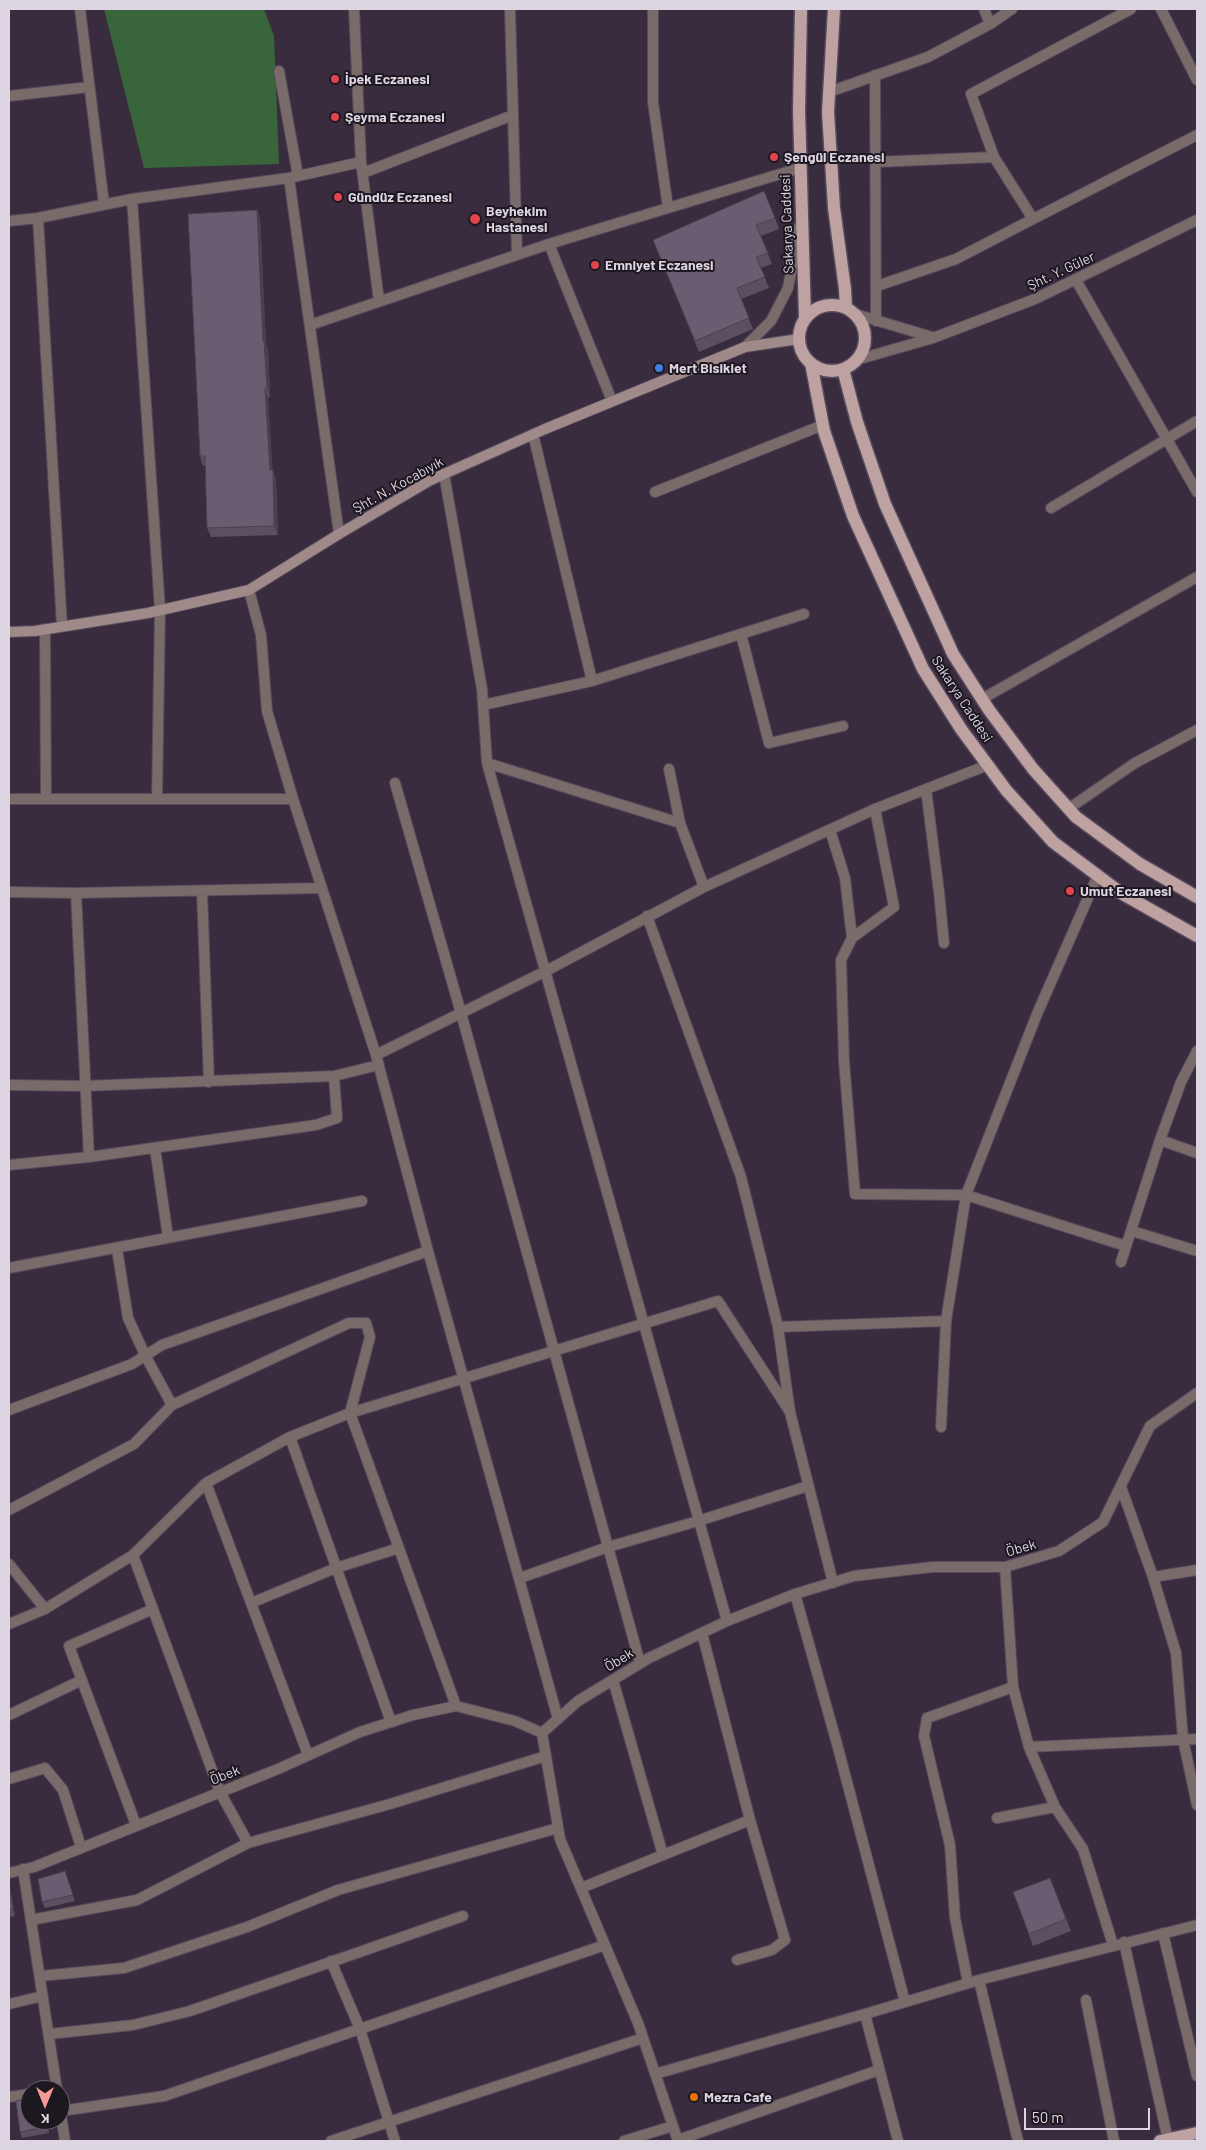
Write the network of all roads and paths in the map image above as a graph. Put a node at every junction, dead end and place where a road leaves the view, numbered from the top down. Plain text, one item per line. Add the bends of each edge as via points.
1 (80, 9) edge
2 (354, 9) edge
3 (510, 9) edge
4 (653, 9) edge
5 (801, 9) edge
6 (834, 9) edge
7 (984, 9) edge
8 (1012, 9) edge
9 (1131, 9) edge
10 (1161, 9) edge
11 (990, 24) junction
12 (279, 71) dead end
13 (875, 75) junction
14 (1197, 80) edge
15 (89, 87) junction
16 (829, 92) junction
17 (9, 96) edge
18 (513, 115) junction
19 (1197, 135) edge
20 (994, 157) junction
21 (362, 162) junction
22 (876, 162) junction
23 (800, 168) junction
24 (363, 173) junction
25 (294, 177) junction
26 (132, 199) junction
27 (104, 204) junction
28 (668, 208) junction
29 (801, 211) junction
30 (38, 218) junction
31 (1033, 219) junction
32 (1197, 220) edge
33 (9, 221) edge
34 (549, 244) junction
35 (517, 255) junction
36 (1076, 280) junction
37 (877, 286) junction
38 (379, 301) junction
39 (850, 311) junction
40 (805, 318) junction
41 (876, 321) junction
42 (310, 325) junction
43 (933, 338) junction
44 (798, 339) junction
45 (745, 347) junction
46 (856, 360) junction
47 (811, 363) junction
48 (843, 369) junction
49 (612, 401) junction
50 (1197, 421) edge
51 (823, 425) junction
52 (534, 434) junction
53 (1166, 438) junction
54 (444, 474) junction
55 (655, 492) dead end
56 (1197, 492) edge
57 (1052, 508) dead end
58 (339, 534) junction
59 (1197, 577) edge
60 (249, 590) junction
61 (160, 610) junction
62 (804, 614) dead end
63 (62, 626) junction
64 (45, 629) junction
65 (9, 632) edge
66 (741, 634) junction
67 (592, 681) junction
68 (982, 698) junction
69 (483, 705) junction
70 (843, 726) dead end
71 (1197, 730) edge
72 (487, 763) junction
73 (988, 765) junction
74 (669, 769) dead end
75 (395, 783) dead end
76 (926, 789) junction
77 (9, 799) edge
78 (46, 799) junction
79 (157, 799) junction
80 (293, 799) junction
81 (875, 809) junction
82 (1068, 809) junction
83 (680, 823) junction
84 (830, 830) junction
85 (1098, 875) junction
86 (704, 887) junction
87 (322, 888) junction
88 (202, 891) junction
89 (9, 892) edge
90 (76, 893) junction
91 (1197, 897) edge
92 (647, 916) junction
93 (1197, 936) edge
94 (852, 938) junction
95 (944, 943) dead end
96 (546, 972) junction
97 (462, 1013) junction
98 (1197, 1051) edge
99 (378, 1060) junction
100 (334, 1076) junction
101 (209, 1082) junction
102 (9, 1085) edge
103 (84, 1086) junction
104 (1160, 1140) junction
105 (155, 1148) junction
106 (1197, 1154) edge
107 (88, 1158) junction
108 (9, 1165) edge
109 (966, 1195) junction
110 (362, 1201) dead end
111 (1132, 1231) junction
112 (168, 1237) junction
113 (1126, 1246) junction
114 (117, 1249) junction
115 (428, 1251) junction
116 (1197, 1251) edge
117 (1121, 1262) dead end
118 (9, 1268) edge
119 (946, 1321) junction
120 (643, 1324) junction
121 (778, 1327) junction
122 (554, 1352) junction
123 (146, 1357) junction
124 (465, 1379) junction
125 (1197, 1393) edge
126 (172, 1405) junction
127 (9, 1410) edge
128 (790, 1412) junction
129 (350, 1413) junction
130 (941, 1427) dead end
131 (290, 1437) junction
132 (206, 1483) junction
133 (808, 1486) junction
134 (1121, 1487) junction
135 (9, 1510) edge
136 (698, 1521) junction
137 (608, 1547) junction
138 (399, 1548) junction
139 (133, 1555) junction
140 (9, 1564) edge
141 (1004, 1567) junction
142 (336, 1568) junction
143 (1197, 1570) edge
144 (1153, 1577) junction
145 (520, 1578) junction
146 (833, 1583) junction
147 (795, 1594) junction
148 (251, 1603) junction
149 (45, 1609) junction
150 (153, 1609) junction
151 (726, 1622) junction
152 (9, 1624) edge
153 (702, 1633) junction
154 (640, 1663) junction
155 (82, 1680) junction
156 (613, 1680) junction
157 (1013, 1687) junction
158 (456, 1706) junction
159 (9, 1715) edge
160 (558, 1719) junction
161 (390, 1722) junction
162 (542, 1733) junction
163 (1183, 1739) junction
164 (1197, 1739) edge
165 (1028, 1747) junction
166 (308, 1755) junction
167 (546, 1756) junction
168 (9, 1779) edge
169 (220, 1792) junction
170 (1197, 1805) edge
171 (1055, 1807) junction
172 (997, 1818) dead end
173 (750, 1820) junction
174 (136, 1824) junction
175 (558, 1828) junction
176 (248, 1843) junction
177 (81, 1847) junction
178 (663, 1855) junction
179 (23, 1869) junction
180 (9, 1873) edge
181 (581, 1888) junction
182 (462, 1916) dead end
183 (31, 1920) junction
184 (1197, 1924) edge
185 (1163, 1933) junction
186 (1124, 1942) junction
187 (606, 1945) junction
188 (1113, 1945) junction
189 (737, 1960) dead end
190 (331, 1961) junction
191 (40, 1976) junction
192 (980, 1980) junction
193 (968, 1983) junction
194 (43, 1996) junction
195 (1086, 2000) dead end
196 (905, 2002) junction
197 (9, 2004) edge
198 (865, 2014) junction
199 (360, 2029) junction
200 (49, 2034) junction
201 (643, 2038) junction
202 (879, 2070) junction
203 (655, 2074) junction
204 (1197, 2076) edge
205 (56, 2080) edge
206 (70, 2108) edge
207 (389, 2122) junction
208 (673, 2126) junction
209 (1197, 2133) edge
210 (1164, 2140) edge
211 (331, 2141) edge
212 (395, 2141) edge
213 (624, 2141) edge
214 (678, 2141) edge
215 (898, 2141) edge
216 (1018, 2141) edge
217 (1114, 2141) edge

1 - 15 street
2 - 21 street
3 - 18 street
4 - 28 street via 653,102
5 - 23 main road, Sakarya Caddesi
6 - 16 main road
7 - 11 street
8 - 11 street
9 - 20 street via 971,94
10 - 14 street
11 - 13 street via 928,57
12 - 25 street
13 - 16 street
13 - 22 street
15 - 17 street
15 - 27 street
16 - 39 main road via 834,208
18 - 24 street
18 - 35 street
19 - 31 street
20 - 22 street
20 - 31 street
21 - 24 street
21 - 25 street
22 - 37 street
23 - 28 street
23 - 29 main road, Sakarya Caddesi
24 - 38 street
25 - 26 street
25 - 42 street
26 - 27 street
26 - 61 street
27 - 30 street
28 - 34 street
29 - 40 main road, Sakarya Caddesi
29 - 45 street via 788,288 771,321
30 - 33 street
30 - 63 street
31 - 37 street via 956,259
32 - 36 street, Şht. Y. Güler
34 - 35 street
34 - 49 street
35 - 38 street
36 - 43 street, Şht. Y. Güler
36 - 53 street
37 - 41 street
38 - 42 street
39 - 40 main road via 835,305 823,306
39 - 41 street
39 - 46 main road via 864,328 865,339
40 - 44 main road
41 - 43 street
42 - 58 street
43 - 46 street, Şht. Y. Güler
44 - 45 street, Şht. N. Kocabıyık
44 - 47 main road via 803,354
45 - 49 street, Şht. N. Kocabıyık
46 - 48 main road
47 - 48 main road via 821,369
47 - 51 main road, Sakarya Caddesi
48 - 68 main road, Sakarya Caddesi via 884,504 953,654
49 - 52 street, Şht. N. Kocabıyık
50 - 53 street
51 - 55 street
51 - 73 main road, Sakarya Caddesi via 853,516 923,670
52 - 54 street, Şht. N. Kocabıyık
52 - 67 street
53 - 56 street
53 - 57 street
54 - 58 street, Şht. N. Kocabıyık
54 - 69 street
58 - 60 street, Şht. N. Kocabıyık
59 - 68 street
60 - 61 street, Şht. N. Kocabıyık
60 - 80 street via 261,635 267,711
61 - 63 street, Şht. N. Kocabıyık
61 - 79 street
62 - 66 street
63 - 64 street, Şht. N. Kocabıyık
64 - 65 street, Şht. N. Kocabıyık
64 - 78 street
66 - 67 street
66 - 70 street via 769,743
67 - 69 street
68 - 82 main road, Sakarya Caddesi via 1032,769
69 - 72 street
71 - 82 street via 1135,763
72 - 83 street
72 - 96 street
73 - 76 street
73 - 85 main road, Sakarya Caddesi via 1053,842
74 - 83 street
75 - 97 street
76 - 81 street
76 - 95 street
77 - 78 street
78 - 79 street
79 - 80 street
80 - 87 street
81 - 84 street
81 - 94 street via 894,907
82 - 91 main road, Sakarya Caddesi via 1140,864
83 - 86 street
84 - 86 street
84 - 94 street via 846,878
85 - 93 main road, Sakarya Caddesi via 1121,893
85 - 109 street via 1037,1014
86 - 92 street
87 - 88 street
87 - 99 street
88 - 90 street
88 - 101 street
89 - 90 street
90 - 103 street
92 - 96 street
92 - 121 street via 741,1177
94 - 109 street via 841,960 844,1061 855,1194
96 - 97 street
96 - 120 street
97 - 99 street
97 - 122 street
98 - 104 street via 1181,1082
99 - 100 street
99 - 115 street
100 - 101 street
100 - 105 street via 338,1118 316,1125
101 - 103 street
102 - 103 street
103 - 107 street
104 - 106 street
104 - 111 street
105 - 107 street
105 - 112 street
107 - 108 street
109 - 113 street
109 - 119 street
110 - 112 street
111 - 113 street
111 - 116 street
112 - 114 street
113 - 117 street
114 - 118 street
114 - 123 street via 128,1318
115 - 123 street via 162,1345
115 - 124 street
119 - 121 street
119 - 130 street
120 - 122 street
120 - 128 street via 718,1301
120 - 136 street
121 - 128 street
122 - 124 street
122 - 137 street
123 - 126 street
123 - 127 street
124 - 129 street
124 - 145 street
125 - 134 street, Öbek via 1150,1426
126 - 129 street via 349,1323 366,1323 370,1336
126 - 135 street via 134,1444
128 - 133 street
129 - 131 street
129 - 138 street
131 - 132 street
131 - 142 street
132 - 139 street
132 - 148 street
133 - 136 street
133 - 146 street
134 - 141 street, Öbek via 1103,1522 1059,1551
134 - 144 street
136 - 137 street
136 - 151 street
137 - 145 street
137 - 154 street
138 - 142 street
138 - 158 street
139 - 149 street
139 - 150 street
140 - 149 street
141 - 146 street, Öbek via 932,1567 854,1576
141 - 157 street
142 - 148 street
142 - 161 street
143 - 144 street
144 - 163 street via 1176,1653
145 - 160 street
146 - 147 street, Öbek
147 - 151 street, Öbek
147 - 196 street
148 - 166 street
149 - 152 street
150 - 155 street via 69,1646
150 - 169 street
151 - 153 street, Öbek
153 - 154 street, Öbek
153 - 173 street
154 - 156 street, Öbek
155 - 159 street
155 - 174 street
156 - 160 street, Öbek via 578,1701
156 - 178 street
157 - 165 street
157 - 193 street via 927,1718 924,1736 950,1845 955,1918
158 - 161 street, Öbek
158 - 162 street, Öbek
160 - 162 street, Öbek
161 - 166 street, Öbek
162 - 167 street
163 - 164 street
163 - 165 street
163 - 170 street
165 - 171 street
166 - 169 street, Öbek
167 - 175 street
167 - 176 street
168 - 177 street via 45,1768 63,1790
169 - 174 street, Öbek
169 - 176 street
171 - 172 street
171 - 188 street via 1083,1849
173 - 178 street
173 - 189 street via 785,1940 772,1950
174 - 177 street, Öbek
175 - 181 street
175 - 191 street via 338,1890 246,1927 124,1968
176 - 183 street via 137,1900
177 - 179 street, Öbek
178 - 181 street
179 - 180 street, Öbek
179 - 183 street
181 - 187 street
182 - 190 street
183 - 191 street
184 - 185 street
185 - 186 street
185 - 204 street
186 - 188 street
186 - 210 street
187 - 199 street
187 - 201 street
188 - 192 street
190 - 199 street
190 - 200 street via 190,2011 132,2025
191 - 194 street
192 - 193 street
192 - 216 street
193 - 196 street
194 - 197 street
194 - 200 street
195 - 217 street
196 - 198 street
198 - 202 street
198 - 203 street
199 - 206 street via 164,2096
199 - 207 street
200 - 205 street
201 - 203 street
201 - 207 street
202 - 214 street
202 - 215 street
203 - 208 street
207 - 211 street
207 - 212 street
208 - 213 street
208 - 214 street
209 - 210 main road

